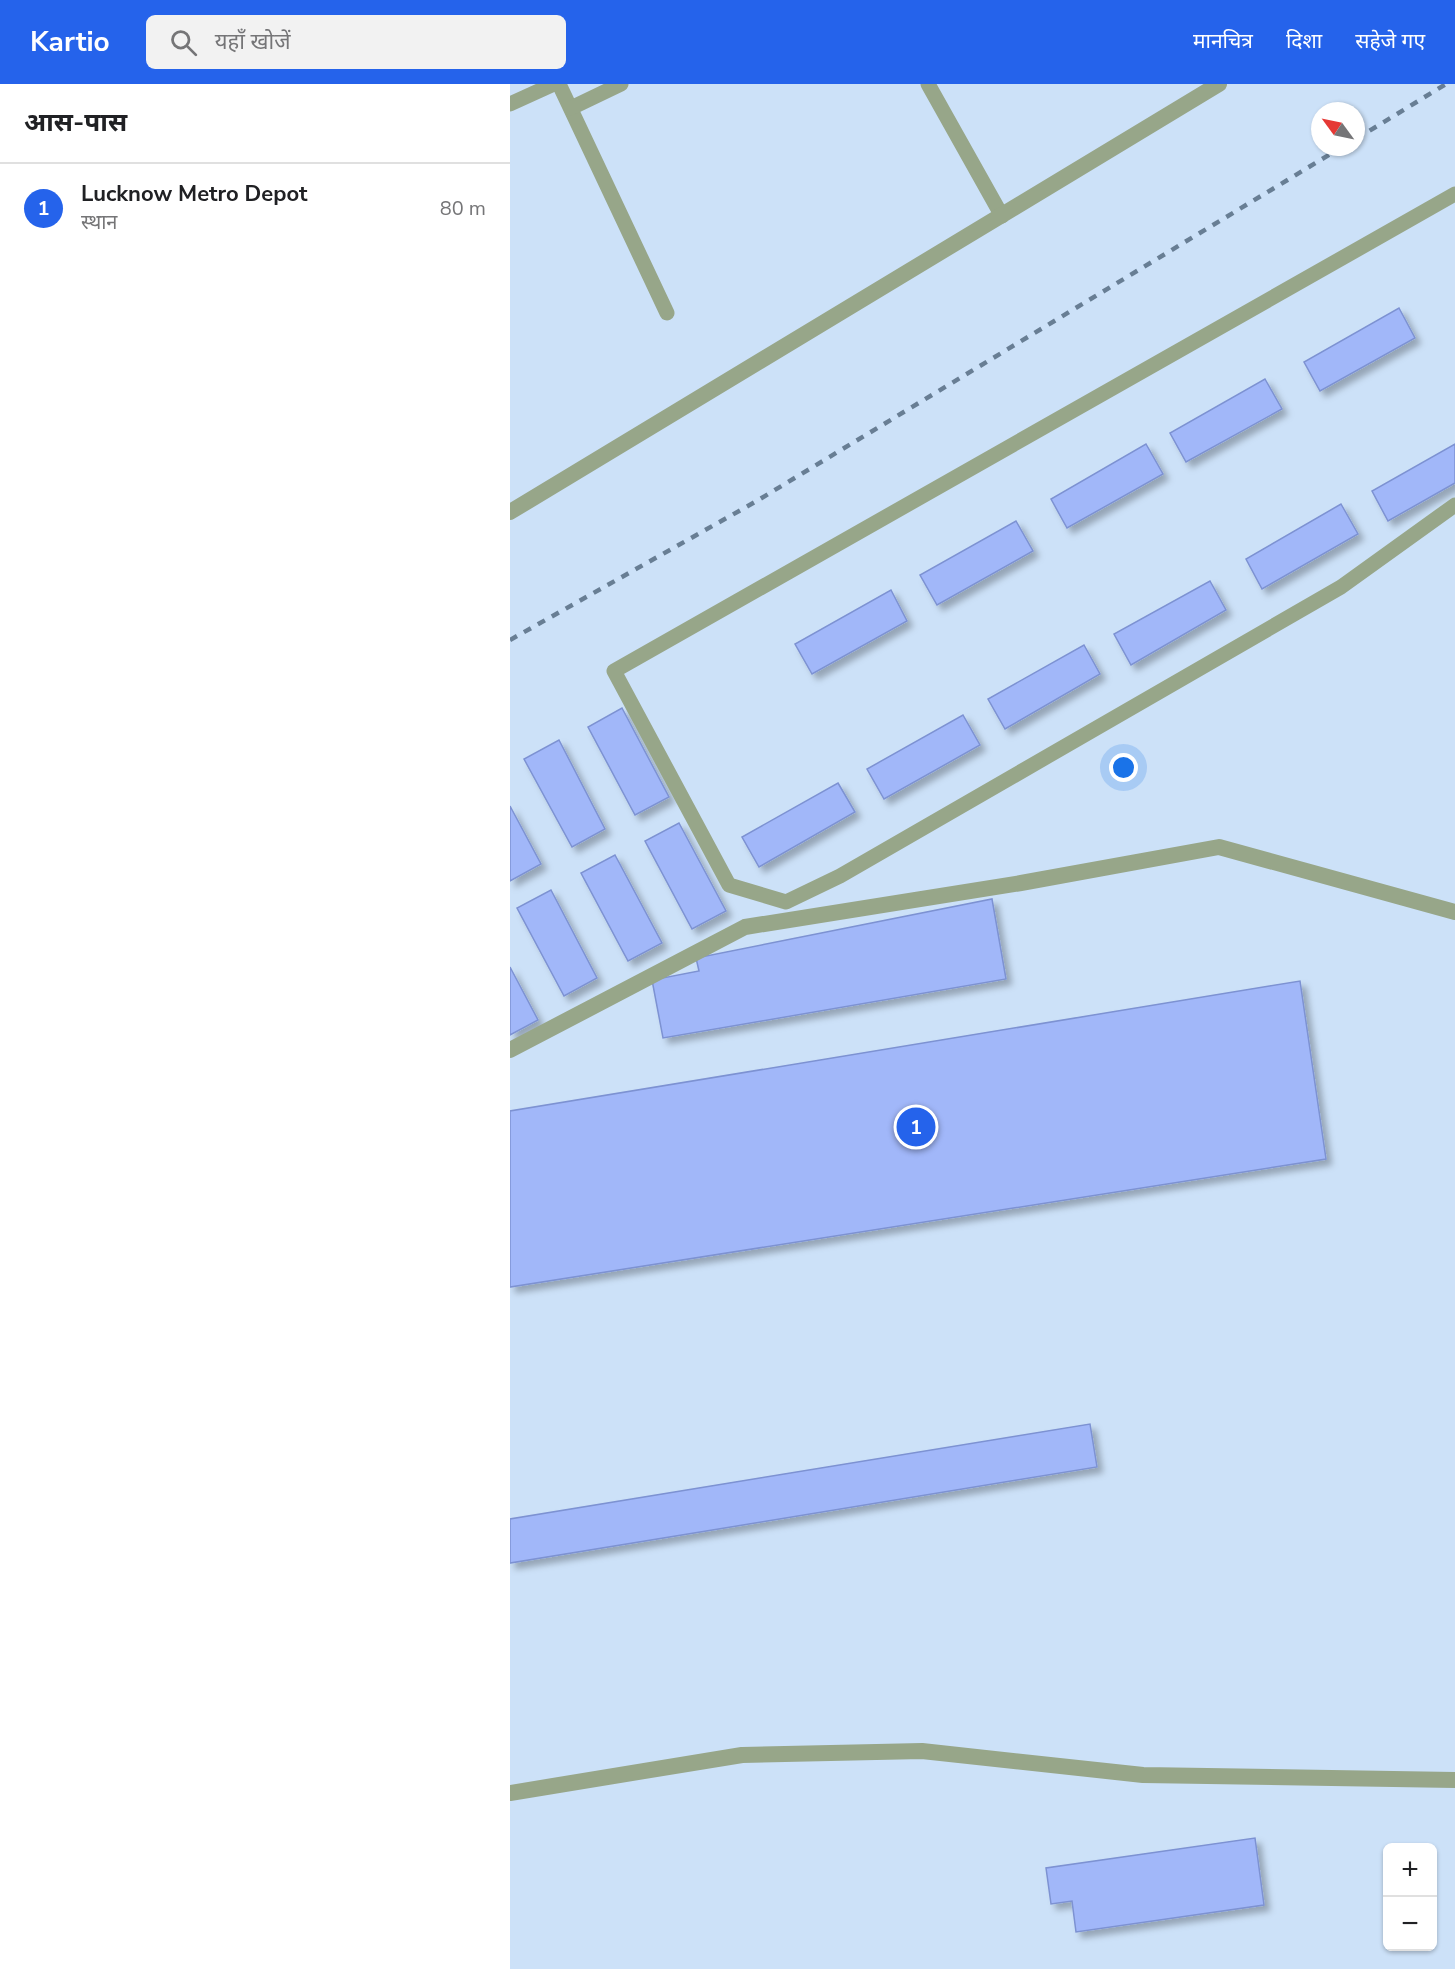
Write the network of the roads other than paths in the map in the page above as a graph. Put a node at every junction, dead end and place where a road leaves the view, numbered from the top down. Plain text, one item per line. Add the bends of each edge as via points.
1 (554, 84) edge
2 (559, 84) edge
3 (621, 84) edge
4 (928, 84) edge
5 (1219, 84) edge
6 (510, 104) edge
7 (571, 108) junction
8 (1455, 194) edge
9 (1002, 216) junction
10 (667, 313) dead end
11 (1455, 505) edge
12 (510, 512) edge
13 (1455, 912) edge
14 (510, 1050) edge
15 (1455, 1780) edge
16 (510, 1793) edge

1 - 6 lane
2 - 7 lane
3 - 7 lane
4 - 9 lane
5 - 9 street
7 - 10 lane
8 - 11 lane via 614,671 729,885 786,902 840,876 1341,587
9 - 12 street
13 - 14 street via 1219,846 1021,883 745,927
15 - 16 street via 1143,1775 910,1751 741,1755

